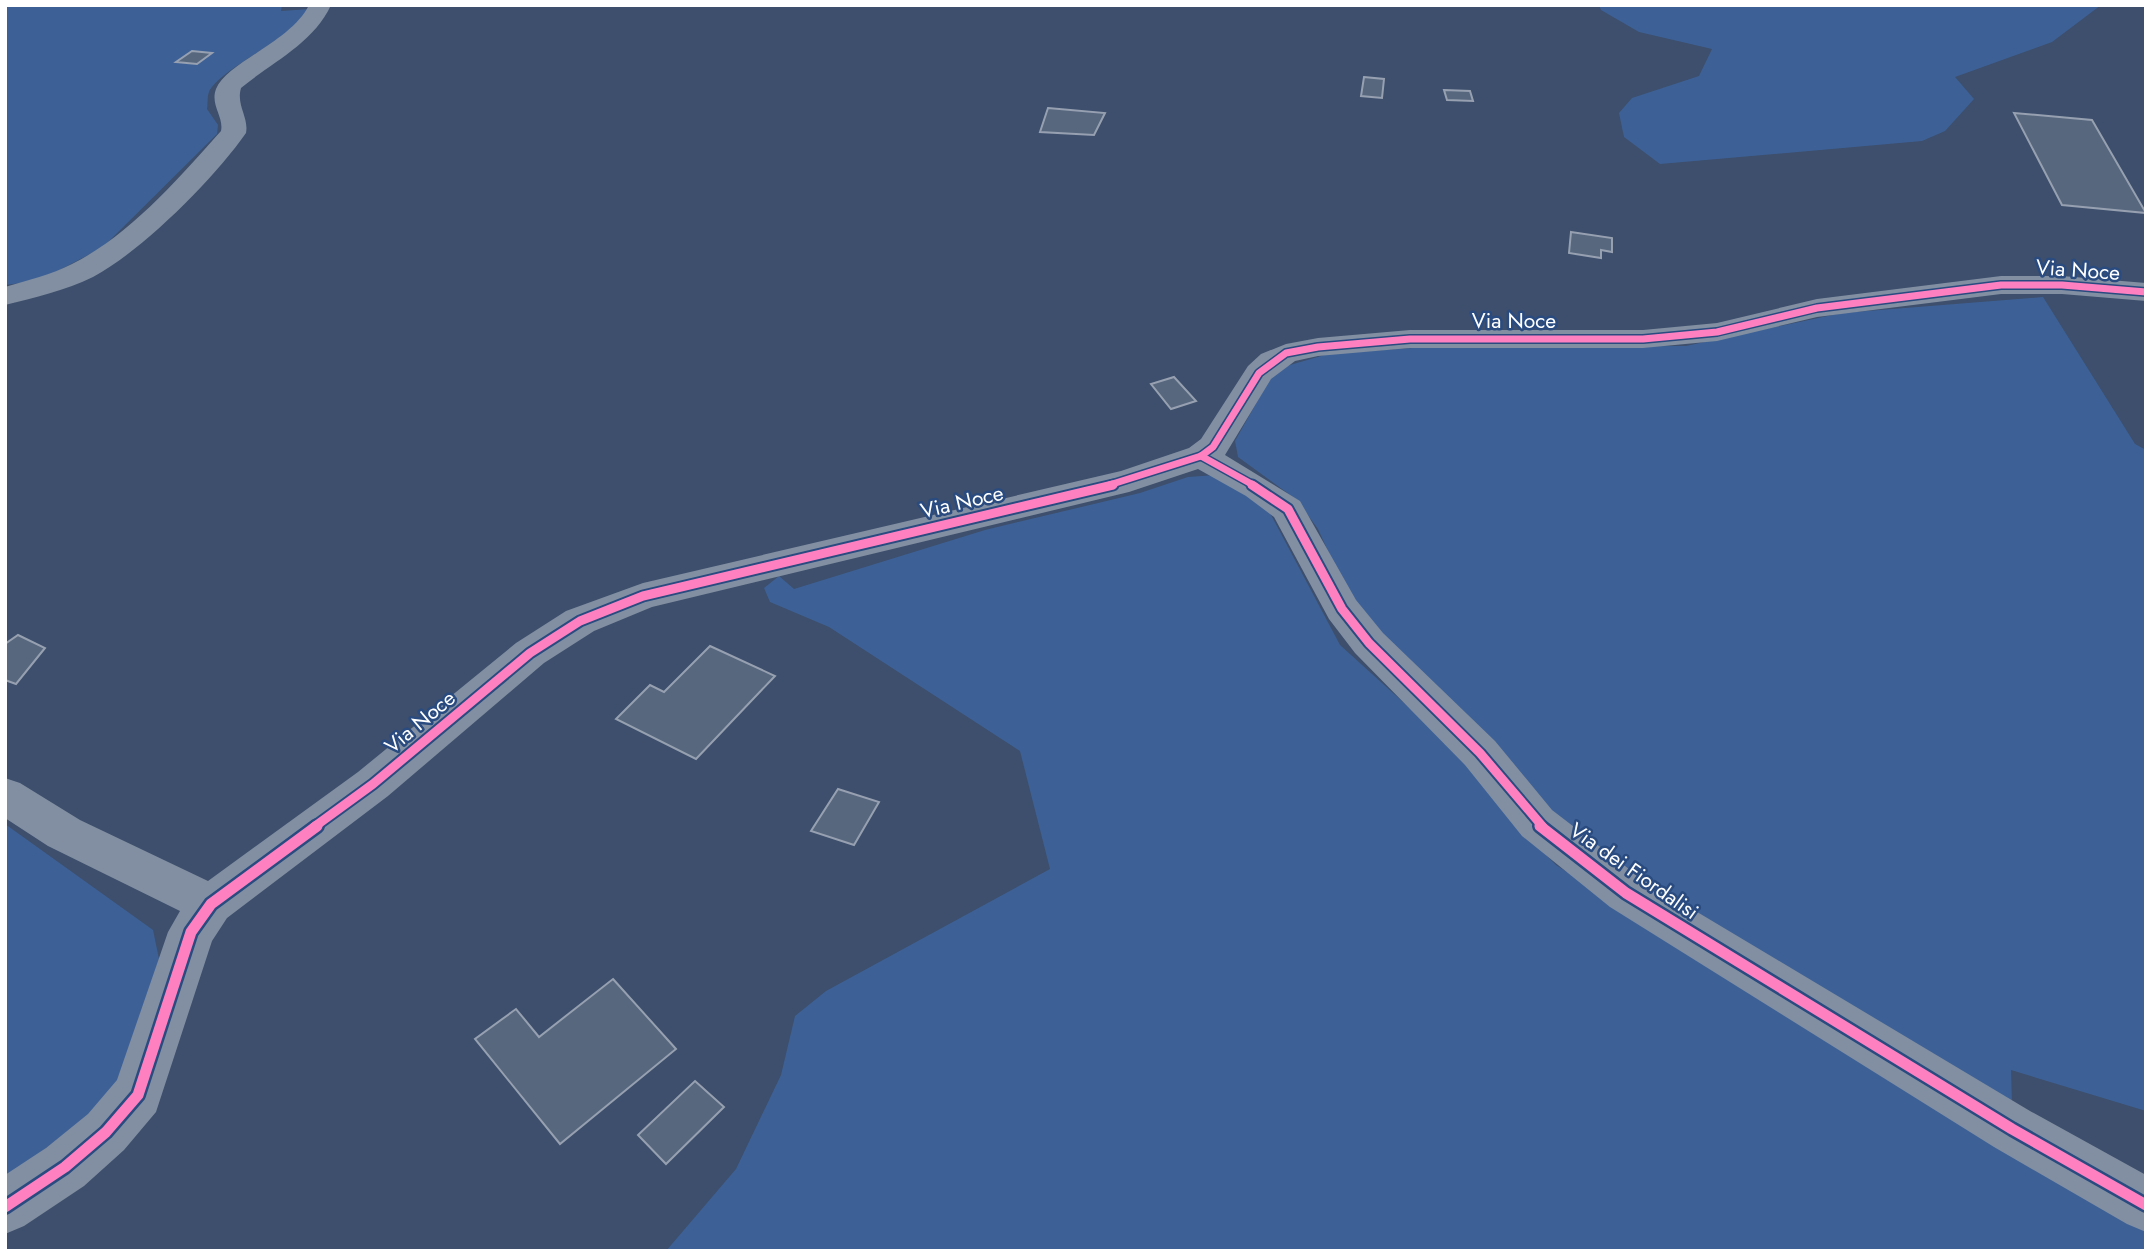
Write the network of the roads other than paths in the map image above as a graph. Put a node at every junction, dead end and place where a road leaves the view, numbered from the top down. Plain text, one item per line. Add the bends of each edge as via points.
1 (320, 5) edge
2 (2146, 292) edge
3 (5, 296) edge
4 (1201, 456) junction
5 (5, 794) edge
6 (211, 904) junction
7 (2146, 1205) edge
8 (5, 1207) edge

1 - 3 street via 288,43 230,85 225,95 235,124 233,132 168,202 90,266
2 - 4 street, Via Noce via 2001,285 1818,308 1717,331 1643,339 1410,339 1318,347 1272,360 1213,447
4 - 6 street, Via Noce via 1129,481 643,596 580,621 530,653 373,784
4 - 7 street, Via dei Fiordalisi via 1288,509 1342,609 1369,643 1480,753 1537,823 1571,852 1626,893 2012,1129
5 - 6 street via 64,834
6 - 8 street, Via Noce via 191,932 138,1095 106,1132 65,1167

